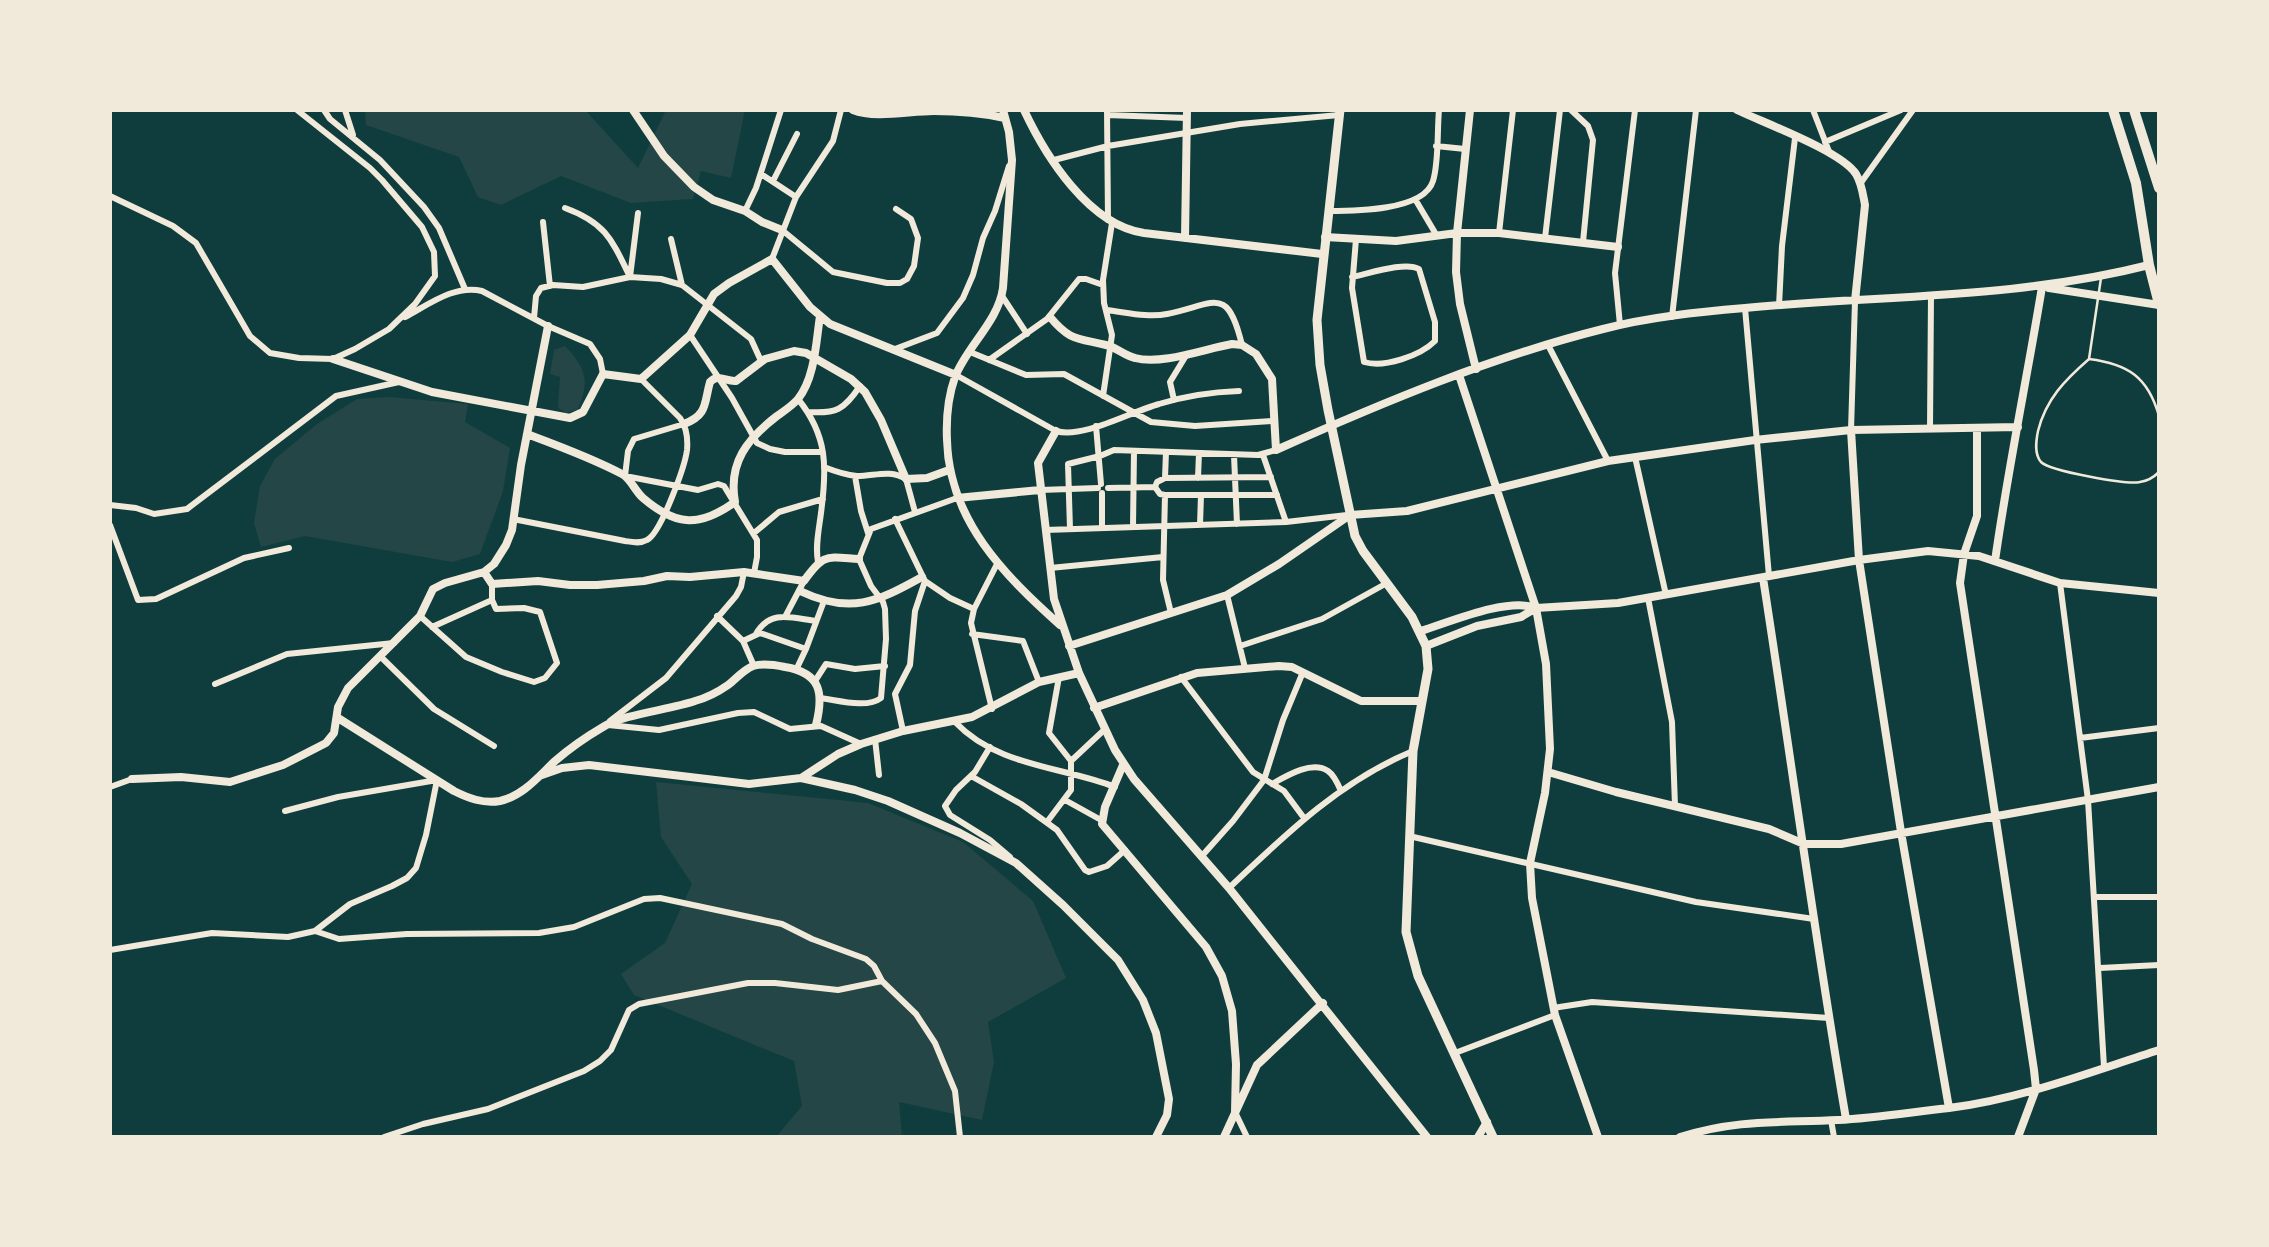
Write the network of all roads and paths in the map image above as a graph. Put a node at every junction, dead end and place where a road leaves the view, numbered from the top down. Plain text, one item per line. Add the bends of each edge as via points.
1 (298, 110) edge
2 (324, 110) edge
3 (345, 110) edge
4 (633, 110) edge
5 (781, 110) edge
6 (841, 110) edge
7 (853, 110) edge
8 (1024, 110) edge
9 (1439, 110) edge
10 (1470, 110) edge
11 (1513, 110) edge
12 (1560, 110) edge
13 (1571, 110) edge
14 (1635, 110) edge
15 (1696, 110) edge
16 (1737, 110) edge
17 (1813, 110) edge
18 (1901, 110) edge
19 (1913, 110) edge
20 (2113, 110) edge
21 (2134, 110) edge
22 (882, 112) edge
23 (1107, 113) edge
24 (1339, 113) edge
25 (1004, 114) edge
26 (1187, 114) edge
27 (1187, 133) junction
28 (797, 134) dead end
29 (354, 138) junction
30 (1796, 138) junction
31 (1825, 142) junction
32 (1108, 146) junction
33 (1436, 146) junction
34 (1465, 149) junction
35 (1830, 154) junction
36 (1012, 160) junction
37 (1054, 160) junction
38 (761, 174) junction
39 (773, 181) junction
40 (1860, 184) junction
41 (2159, 188) edge
42 (110, 196) edge
43 (796, 197) junction
44 (1415, 199) junction
45 (565, 208) dead end
46 (896, 209) dead end
47 (745, 211) junction
48 (1328, 211) junction
49 (638, 214) dead end
50 (1110, 221) junction
51 (543, 222) dead end
52 (782, 230) junction
53 (1457, 233) junction
54 (1499, 233) junction
55 (1437, 236) junction
56 (1325, 237) junction
57 (1185, 238) junction
58 (1545, 238) junction
59 (671, 239) dead end
60 (1356, 239) junction
61 (1583, 242) junction
62 (1618, 247) junction
63 (1322, 254) junction
64 (772, 260) junction
65 (2154, 264) edge
66 (2101, 276) junction
67 (631, 277) junction
68 (1352, 277) junction
69 (682, 285) junction
70 (1103, 285) junction
71 (550, 286) junction
72 (2042, 287) junction
73 (465, 289) junction
74 (1931, 295) junction
75 (1002, 296) junction
76 (2097, 296) junction
77 (1855, 301) junction
78 (707, 303) junction
79 (2159, 305) edge
80 (1779, 306) junction
81 (1745, 307) junction
82 (1106, 310) junction
83 (820, 316) junction
84 (1050, 317) junction
85 (1672, 317) junction
86 (534, 318) junction
87 (400, 319) junction
88 (548, 326) junction
89 (1620, 326) junction
90 (1027, 334) junction
91 (690, 335) junction
92 (1242, 345) junction
93 (1548, 345) junction
94 (1111, 346) junction
95 (895, 349) junction
96 (970, 352) junction
97 (1187, 354) junction
98 (813, 358) junction
99 (333, 359) junction
100 (2090, 359) junction
101 (989, 360) junction
102 (761, 361) junction
103 (1476, 369) junction
104 (603, 374) junction
105 (956, 375) junction
106 (1459, 375) junction
107 (718, 377) junction
108 (641, 379) junction
109 (399, 382) junction
110 (860, 386) junction
111 (1239, 391) dead end
112 (1103, 396) junction
113 (798, 399) junction
114 (1174, 400) junction
115 (532, 412) junction
116 (808, 412) junction
117 (1133, 413) junction
118 (2159, 416) edge
119 (1273, 421) junction
120 (684, 424) junction
121 (1096, 426) junction
122 (1331, 426) junction
123 (2018, 427) junction
124 (1977, 428) junction
125 (1930, 429) junction
126 (1851, 430) junction
127 (1056, 431) junction
128 (527, 434) junction
129 (753, 437) junction
130 (1755, 440) junction
131 (1276, 450) junction
132 (1134, 451) junction
133 (822, 452) junction
134 (1166, 452) junction
135 (1199, 453) junction
136 (1234, 454) junction
137 (1264, 454) junction
138 (1100, 456) junction
139 (1635, 457) junction
140 (1608, 461) junction
141 (824, 467) junction
142 (949, 470) junction
143 (2159, 472) edge
144 (625, 476) junction
145 (855, 476) junction
146 (1234, 477) junction
147 (1271, 477) junction
148 (1165, 478) junction
149 (1198, 478) junction
150 (906, 479) junction
151 (675, 485) junction
152 (1155, 486) junction
153 (1133, 487) junction
154 (1100, 488) junction
155 (1068, 489) junction
156 (1497, 489) junction
157 (1040, 490) junction
158 (1165, 495) junction
159 (1200, 495) junction
160 (1236, 495) junction
161 (1277, 495) junction
162 (957, 498) junction
163 (823, 499) junction
164 (735, 502) junction
165 (110, 505) edge
166 (665, 512) junction
167 (915, 512) junction
168 (1350, 515) junction
169 (513, 519) junction
170 (895, 519) junction
171 (1286, 522) junction
172 (1237, 524) junction
173 (110, 525) edge
174 (1200, 525) junction
175 (1164, 526) junction
176 (1133, 527) junction
177 (1102, 528) junction
178 (1070, 529) junction
179 (1045, 530) junction
180 (754, 533) junction
181 (868, 533) junction
182 (289, 548) dead end
183 (1964, 554) junction
184 (1163, 557) junction
185 (859, 559) junction
186 (1859, 559) junction
187 (1994, 561) junction
188 (818, 562) junction
189 (997, 564) junction
190 (1050, 568) junction
191 (484, 572) junction
192 (744, 572) junction
193 (754, 573) junction
194 (1766, 577) junction
195 (924, 579) junction
196 (804, 581) junction
197 (1387, 583) junction
198 (2060, 583) junction
199 (492, 584) junction
200 (800, 592) junction
201 (2159, 593) edge
202 (1227, 595) junction
203 (1666, 595) junction
204 (880, 598) junction
205 (1647, 598) junction
206 (492, 600) junction
207 (824, 601) junction
208 (1536, 608) junction
209 (974, 609) junction
210 (1171, 614) junction
211 (420, 616) junction
212 (717, 616) junction
213 (785, 617) junction
214 (816, 621) junction
215 (432, 627) junction
216 (1062, 627) junction
217 (1421, 631) junction
218 (756, 634) junction
219 (972, 634) junction
220 (743, 641) junction
221 (394, 643) junction
222 (1069, 646) junction
223 (1240, 646) junction
224 (1426, 646) junction
225 (806, 649) junction
226 (380, 656) junction
227 (754, 666) junction
228 (885, 666) junction
229 (1245, 668) junction
230 (796, 670) junction
231 (1303, 672) junction
232 (1079, 673) junction
233 (1059, 677) junction
234 (1181, 677) junction
235 (815, 681) junction
236 (1039, 682) junction
237 (215, 684) dead end
238 (897, 690) junction
239 (820, 698) junction
240 (881, 698) junction
241 (1422, 701) junction
242 (1094, 708) junction
243 (992, 709) junction
244 (338, 718) junction
245 (955, 722) junction
246 (606, 725) junction
247 (816, 725) junction
248 (2159, 728) edge
249 (1104, 730) junction
250 (903, 731) junction
251 (2080, 738) junction
252 (875, 739) junction
253 (860, 744) junction
254 (494, 746) dead end
255 (990, 747) junction
256 (1413, 751) junction
257 (1071, 761) junction
258 (1123, 765) junction
259 (1548, 772) junction
260 (1070, 774) junction
261 (542, 775) junction
262 (878, 775) dead end
263 (971, 776) junction
264 (801, 778) junction
265 (132, 779) joint
266 (437, 780) junction
267 (1264, 780) junction
268 (1272, 784) junction
269 (110, 787) edge
270 (1115, 787) junction
271 (2159, 788) edge
272 (1341, 791) junction
273 (1065, 800) junction
274 (2088, 800) junction
275 (1675, 806) junction
276 (285, 811) dead end
277 (1994, 816) junction
278 (1304, 818) junction
279 (1101, 820) junction
280 (1047, 822) junction
281 (1901, 832) junction
282 (1409, 836) junction
283 (1804, 844) junction
284 (1125, 850) junction
285 (1201, 857) junction
286 (1016, 863) junction
287 (1530, 863) junction
288 (1229, 888) junction
289 (2095, 897) junction
290 (2159, 897) edge
291 (1814, 919) junction
292 (315, 931) junction
293 (110, 950) edge
294 (2159, 965) edge
295 (2100, 968) junction
296 (883, 981) junction
297 (1323, 1003) junction
298 (1554, 1012) junction
299 (1829, 1017) junction
300 (2159, 1050) edge
301 (1455, 1054) junction
302 (2104, 1068) junction
303 (2036, 1089) junction
304 (1949, 1108) junction
305 (1235, 1112) junction
306 (1846, 1119) junction
307 (1831, 1120) junction
308 (1487, 1122) junction
309 (384, 1137) edge
310 (960, 1137) edge
311 (1156, 1137) edge
312 (1224, 1137) edge
313 (1247, 1137) edge
314 (1427, 1137) edge
315 (1478, 1137) edge
316 (1493, 1137) edge
317 (1598, 1137) edge
318 (1680, 1137) edge
319 (1834, 1137) edge
320 (2018, 1137) edge

1 - 87 street via 370,168 432,244 435,276
2 - 29 street
3 - 29 street
4 - 47 street via 684,178 713,200
5 - 38 street
6 - 43 street via 831,147
7 - 22 street via 871,115
8 - 37 street
9 - 33 street
10 - 34 street
11 - 54 street
12 - 58 street
13 - 61 street via 1593,140
14 - 62 street
15 - 85 street
16 - 30 street
17 - 31 street
18 - 31 street
19 - 40 street
20 - 65 main road
21 - 41 main road
22 - 25 street
23 - 26 street
23 - 32 street
24 - 27 street
24 - 48 main road
25 - 36 street
26 - 27 street
27 - 32 street
27 - 57 street
28 - 39 street
29 - 73 street via 433,219
30 - 35 street
30 - 80 street
31 - 35 street
32 - 37 street
32 - 50 street
33 - 34 street
33 - 44 street via 1433,184
34 - 53 street
35 - 40 street via 1851,168
36 - 75 street
36 - 95 street via 964,298 937,333
37 - 50 street via 1088,204
38 - 39 street
38 - 47 street
39 - 43 street
40 - 77 street via 1865,205
42 - 99 street via 173,226 196,243 250,336 270,353
43 - 52 street
44 - 48 street via 1362,211
44 - 55 street
45 - 67 street via 590,218 604,231
46 - 52 street via 911,219 918,238 914,266 900,283 833,272
47 - 52 street
48 - 56 main road
49 - 67 street
50 - 57 street via 1136,232
50 - 70 street
51 - 71 street
52 - 64 street
53 - 54 street
53 - 55 street
53 - 103 street via 1457,284
54 - 58 street
55 - 60 street
56 - 60 street
56 - 63 main road
57 - 63 street
58 - 61 street
59 - 69 street
60 - 68 street
61 - 62 street
62 - 89 street via 1615,288
63 - 122 main road via 1317,320
64 - 78 street via 729,283
64 - 83 street
65 - 66 street
65 - 79 main road
66 - 72 street
66 - 76 lane
67 - 69 street
67 - 71 street via 583,288
68 - 68 street via 1403,266 1419,269 1437,335 1431,345 1397,360 1364,362
69 - 78 street
70 - 82 street
70 - 84 street via 1079,279
71 - 86 street via 538,290
72 - 74 street
72 - 76 street
72 - 123 street
73 - 86 street via 482,291
73 - 87 street
74 - 77 street
74 - 125 street
75 - 90 street
75 - 96 street
76 - 79 street
76 - 100 lane
77 - 80 street
77 - 126 street
78 - 91 street
78 - 102 street via 751,340
80 - 81 street
81 - 85 street
81 - 130 street
82 - 92 street via 1157,315 1204,303 1223,304 1231,311
82 - 94 street
83 - 95 street
83 - 98 street
84 - 90 street
84 - 94 street via 1068,336
85 - 89 street
86 - 88 street
87 - 99 street
88 - 104 street via 590,344
88 - 115 street
89 - 93 street
90 - 101 street
91 - 107 street
91 - 108 street
92 - 97 street
92 - 119 street via 1263,363 1272,379
93 - 103 street
93 - 140 street
94 - 97 street via 1143,360
94 - 112 street
95 - 105 street
96 - 101 street
96 - 105 street
97 - 114 street via 1171,382
98 - 102 street via 794,351
98 - 110 street
98 - 113 street
99 - 109 street
100 - 118 lane via 2117,363 2134,373 2152,396
100 - 143 lane via 2044,409 2036,440 2039,459 2049,467 2133,483
101 - 112 street via 1026,375 1064,374
102 - 107 street via 736,380
103 - 106 street
104 - 108 street
104 - 115 street via 576,416
105 - 127 street
105 - 142 street via 947,416
106 - 122 street
106 - 156 street
107 - 120 street via 710,382 702,413
107 - 129 street
108 - 120 street
109 - 115 street
109 - 165 street via 336,396 187,509 154,514
110 - 116 street via 838,410
110 - 150 street via 872,402
111 - 114 street
112 - 117 street
113 - 116 street
113 - 129 street
114 - 117 street
115 - 128 street
116 - 133 street via 817,427
117 - 119 street via 1150,422 1178,425
117 - 121 street
119 - 131 street
120 - 144 street via 634,439
120 - 151 street via 687,452
121 - 127 street via 1072,434
121 - 138 street
122 - 131 street
122 - 168 main road
123 - 124 street
123 - 187 street
124 - 125 street
124 - 183 street via 1977,516
125 - 126 street
126 - 130 street
126 - 186 street
127 - 157 street via 1038,463
128 - 144 street
128 - 169 street
129 - 133 street via 761,446 785,452
129 - 164 street via 735,466
130 - 139 street
130 - 194 street
131 - 137 street
132 - 134 street
132 - 138 street via 1110,450
132 - 153 street
133 - 141 street
134 - 135 street
134 - 148 street
135 - 136 street
135 - 149 street
136 - 137 street
136 - 146 street
137 - 147 street
138 - 154 street
138 - 155 street via 1068,464
139 - 140 street
139 - 203 street
140 - 156 street
141 - 145 street
141 - 163 street
142 - 150 street
142 - 162 street
144 - 151 street
144 - 166 street via 643,498
145 - 150 street via 894,473
145 - 181 street
146 - 147 street
146 - 149 street
146 - 160 street
147 - 161 street
148 - 149 street
148 - 152 street
150 - 167 street
151 - 164 street via 698,490 721,485
151 - 166 street
152 - 153 street
152 - 158 street
153 - 154 street via 1108,488 1106,484
153 - 176 street
154 - 155 street
154 - 177 street
155 - 157 street
155 - 178 street
156 - 168 street via 1407,511
156 - 208 street
157 - 162 street
157 - 179 street
158 - 159 street
158 - 175 street
159 - 160 street
159 - 174 street
160 - 161 street
160 - 172 street
161 - 171 street
162 - 167 street
162 - 189 street
163 - 180 street via 779,512
163 - 188 street
164 - 166 street via 699,521
164 - 180 street
166 - 169 street via 649,539 634,542
167 - 170 street
168 - 171 street
168 - 197 main road via 1358,543
168 - 202 street
169 - 191 street via 506,545
170 - 181 street
170 - 195 street
171 - 172 street
172 - 174 street
173 - 182 street via 138,600 156,599 244,558
174 - 175 street
175 - 176 street
175 - 184 street
176 - 177 street
177 - 178 street
178 - 179 street
179 - 190 street
180 - 193 street via 758,548
181 - 185 street
183 - 186 street via 1928,551
183 - 187 street
183 - 277 street via 1961,583
184 - 190 street
184 - 210 street
185 - 188 street
185 - 204 street
186 - 194 street
186 - 281 street
187 - 198 street
188 - 196 street
189 - 209 street
189 - 216 street
190 - 216 street
191 - 199 street
191 - 211 street via 438,585
192 - 193 street
192 - 199 street via 597,585
192 - 212 street via 739,592
193 - 196 street
194 - 203 street
194 - 283 street
195 - 204 street
195 - 209 street
195 - 238 street via 915,611 910,664
196 - 200 street
197 - 217 main road
197 - 223 street via 1322,619
198 - 201 street
198 - 251 street
199 - 206 street
200 - 207 street
200 - 213 street
202 - 210 street
202 - 223 street
203 - 205 street
204 - 207 street via 852,605
204 - 228 street via 886,616
205 - 208 street
205 - 275 street via 1672,722
206 - 215 street
206 - 215 street via 500,610 540,612 557,663 545,678 528,681 479,663
207 - 214 street
208 - 217 street via 1516,605
208 - 224 street via 1521,617 1477,626
208 - 259 street via 1546,664
209 - 219 street
210 - 222 street
211 - 215 street
211 - 221 street
212 - 220 street
212 - 246 street via 666,678
213 - 214 street
213 - 218 street via 764,622
214 - 225 street
216 - 222 street
217 - 224 main road
218 - 220 street
218 - 225 street
219 - 236 street via 1023,641
219 - 243 street
220 - 227 street
221 - 226 street
221 - 237 street via 287,654
222 - 232 street
223 - 229 street
224 - 241 main road
225 - 230 street
226 - 244 street via 348,688
226 - 254 street via 434,709
227 - 230 street
227 - 246 street via 706,697
228 - 235 street via 855,669 825,664
228 - 240 street
229 - 231 street via 1279,666
229 - 234 street
230 - 235 street
231 - 241 street via 1362,701
231 - 267 street
232 - 233 street
232 - 242 street
233 - 236 street
233 - 257 street via 1049,733
234 - 242 street
234 - 267 street via 1240,757
235 - 239 street
236 - 243 street
238 - 240 street
238 - 250 street
239 - 240 street via 859,703
239 - 247 street
241 - 256 main road
242 - 249 street
243 - 245 street
244 - 265 street via 326,743 241,779
244 - 266 street
245 - 250 street
245 - 255 street
246 - 247 street via 659,730 747,712 790,729
246 - 261 street
247 - 253 street
248 - 251 street
249 - 257 street
249 - 258 street
250 - 252 street
251 - 274 street
252 - 253 street
252 - 262 street
253 - 264 street
255 - 260 street via 1029,764
255 - 263 street
256 - 272 street
256 - 282 main road
257 - 260 street
258 - 270 street
258 - 285 street
259 - 275 street
259 - 287 street
260 - 270 street
260 - 273 street via 1071,790
261 - 264 street via 589,765 749,784
261 - 266 street via 514,796 492,801 467,798
263 - 280 street
263 - 286 street via 947,802 947,811
264 - 286 street via 888,802
265 - 269 street
266 - 276 street
266 - 292 street via 416,868 392,886 350,904
267 - 268 street
267 - 285 street
268 - 272 street via 1298,771 1317,768 1330,773
268 - 278 street
270 - 279 street
271 - 274 street
272 - 278 street
273 - 279 street
273 - 280 street
274 - 277 street
274 - 289 street
275 - 283 street via 1769,829
277 - 281 street
277 - 303 street
278 - 288 street
279 - 284 street
280 - 284 street via 1089,873 1102,869
281 - 283 street via 1841,844
281 - 304 street
282 - 287 street
282 - 301 main road via 1409,946
283 - 291 street
284 - 305 street via 1206,947 1222,976 1232,1011
285 - 288 street
286 - 311 street via 1118,960 1143,1000 1156,1034 1169,1099
287 - 291 street via 1696,902
287 - 298 street via 1532,898
288 - 297 street
289 - 290 street
289 - 295 street
291 - 299 street
292 - 293 street via 288,937 212,933
292 - 296 street via 340,939 539,933 574,927 635,902 660,898 782,924 866,959
294 - 295 street
295 - 302 street
296 - 309 street via 838,990 748,983 639,1004 629,1010 611,1050 584,1071 488,1109
296 - 310 street via 916,1014 935,1043 956,1091
297 - 305 street via 1257,1065
297 - 314 street
298 - 299 street via 1592,1002
298 - 301 street
298 - 317 street
299 - 306 street
300 - 302 street
301 - 308 main road
302 - 303 street
303 - 304 street
303 - 320 street
304 - 306 street
305 - 312 street
305 - 313 street
306 - 307 street
307 - 318 street via 1733,1124
307 - 319 street
308 - 315 street
308 - 316 main road

